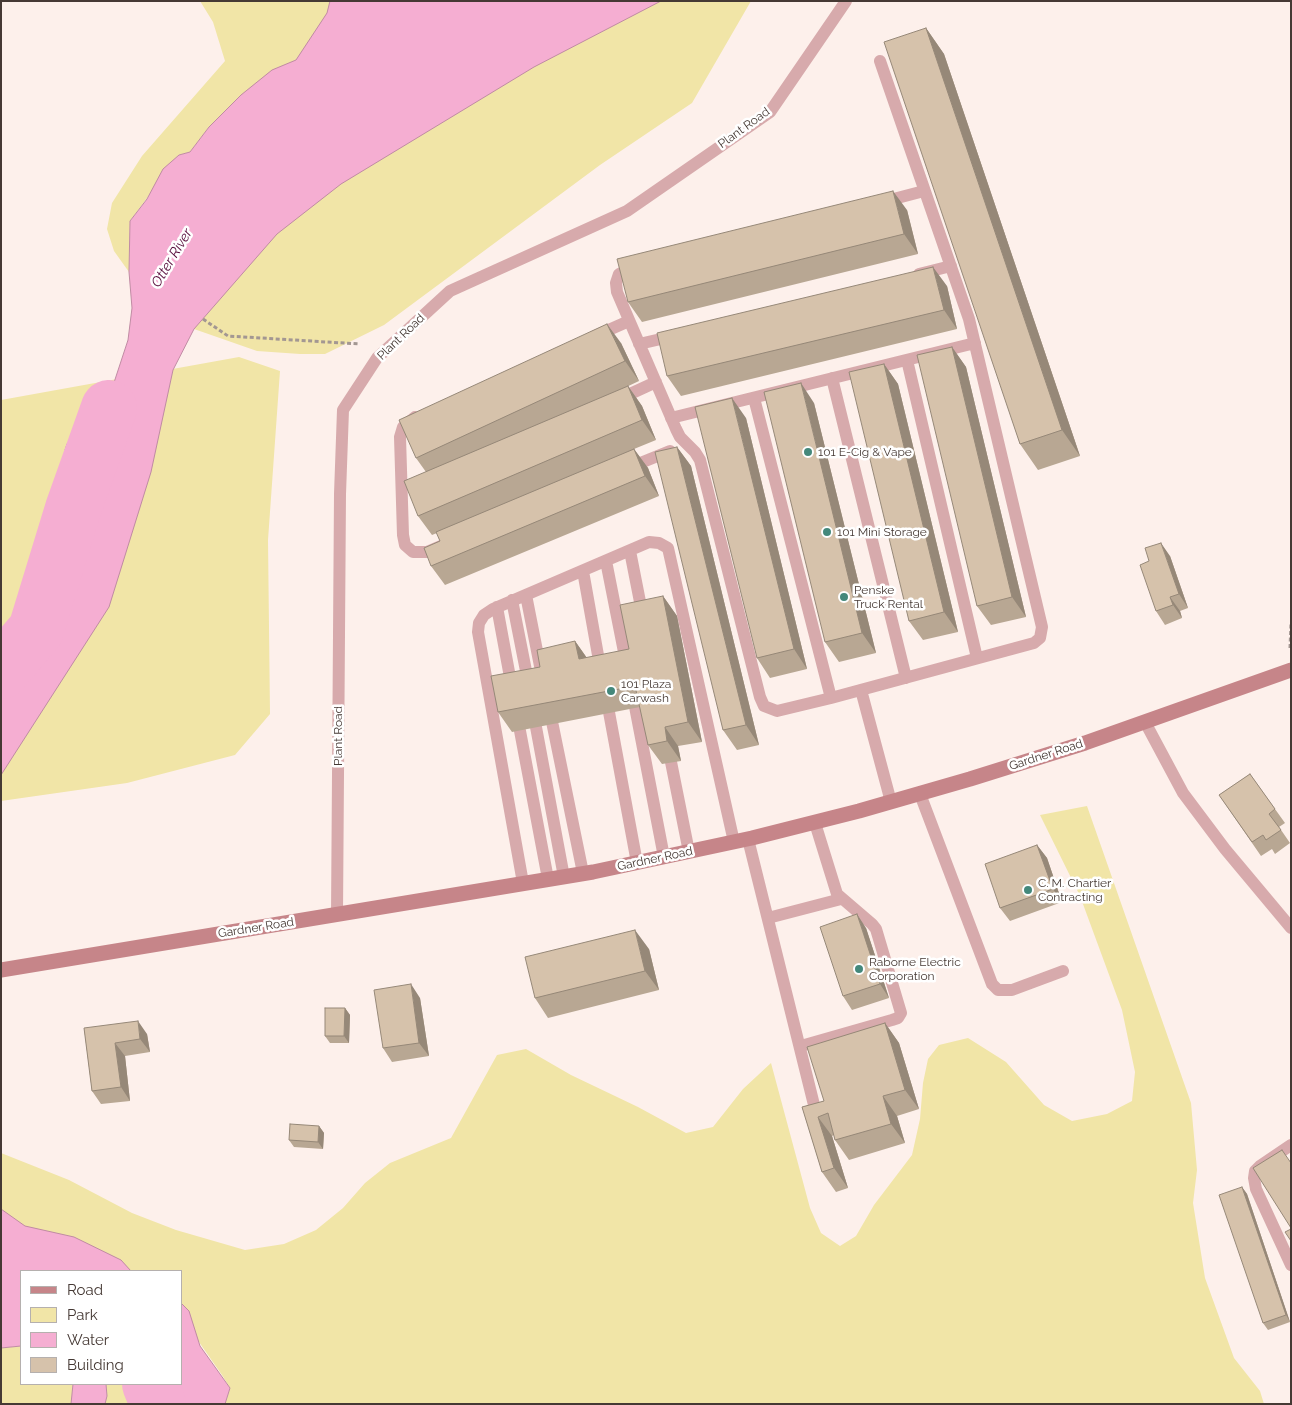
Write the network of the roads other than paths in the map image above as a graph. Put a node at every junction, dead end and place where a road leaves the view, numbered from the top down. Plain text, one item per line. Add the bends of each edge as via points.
1 (846, 1) edge
2 (880, 62) dead end
3 (924, 191) junction
4 (867, 206) edge
5 (648, 263) edge
6 (951, 266) junction
7 (904, 278) edge
8 (629, 321) junction
9 (686, 332) edge
10 (584, 341) edge
11 (975, 343) junction
12 (639, 344) junction
13 (907, 360) junction
14 (832, 378) junction
15 (656, 382) junction
16 (754, 398) junction
17 (603, 407) edge
18 (429, 410) edge
19 (671, 418) junction
20 (686, 444) junction
21 (614, 474) edge
22 (454, 541) edge
23 (630, 551) junction
24 (606, 561) junction
25 (583, 571) junction
26 (526, 595) junction
27 (512, 600) junction
28 (497, 607) junction
29 (646, 628) edge
30 (977, 658) junction
31 (1291, 670) edge
32 (906, 678) junction
33 (861, 690) junction
34 (831, 698) junction
35 (1145, 722) junction
36 (666, 735) edge
37 (920, 794) junction
38 (891, 802) junction
39 (815, 823) junction
40 (741, 841) junction
41 (689, 852) junction
42 (664, 857) junction
43 (637, 863) junction
44 (583, 874) junction
45 (564, 877) junction
46 (548, 879) junction
47 (524, 883) junction
48 (841, 899) junction
49 (336, 915) junction
50 (768, 918) junction
51 (1291, 928) edge
52 (1, 970) edge
53 (1063, 971) dead end
54 (801, 1046) junction
55 (817, 1116) edge
56 (1291, 1145) edge
57 (1291, 1265) edge

1 - 49 lane, Plant Road via 770,112 627,211 450,291 377,358 343,410
2 - 3 lane
3 - 4 lane
3 - 6 lane
5 - 8 lane via 619,274 616,283
6 - 7 lane
6 - 11 lane
8 - 10 lane
8 - 12 lane
9 - 12 lane
11 - 13 lane
11 - 30 lane via 1042,627 1040,638 1034,643
12 - 15 lane
13 - 14 lane
13 - 30 lane
14 - 16 lane
14 - 32 lane
15 - 17 lane
15 - 19 lane
16 - 19 lane
16 - 34 lane
18 - 22 lane via 411,418 400,437 406,501 403,535 405,544 413,552 427,552
19 - 20 lane
20 - 21 lane
20 - 34 lane via 700,460 764,706 777,710
23 - 24 lane
23 - 29 lane
23 - 40 lane via 649,542 668,548
24 - 25 lane
24 - 42 lane
25 - 26 lane
25 - 43 lane
26 - 27 lane
26 - 44 lane
27 - 28 lane
27 - 45 lane
28 - 46 lane
28 - 47 lane via 484,615 478,632
30 - 32 lane
31 - 35 main road, Gardner Road
32 - 33 lane
33 - 34 lane
33 - 38 lane
35 - 37 main road, Gardner Road
35 - 51 lane via 1183,793
36 - 41 lane
37 - 38 main road, Gardner Road
37 - 53 lane via 992,984 998,990 1012,990
38 - 39 main road, Gardner Road
39 - 40 main road, Gardner Road
39 - 48 lane via 834,887
40 - 41 main road, Gardner Road
40 - 50 lane
41 - 42 main road, Gardner Road
42 - 43 main road, Gardner Road
43 - 44 main road, Gardner Road
44 - 45 main road, Gardner Road
45 - 46 main road, Gardner Road
46 - 47 main road, Gardner Road
47 - 49 main road, Gardner Road
48 - 50 lane
48 - 54 lane via 876,929 901,1013 892,1020
49 - 52 main road, Gardner Road
50 - 54 lane
54 - 55 lane
56 - 57 lane via 1260,1166 1254,1178

